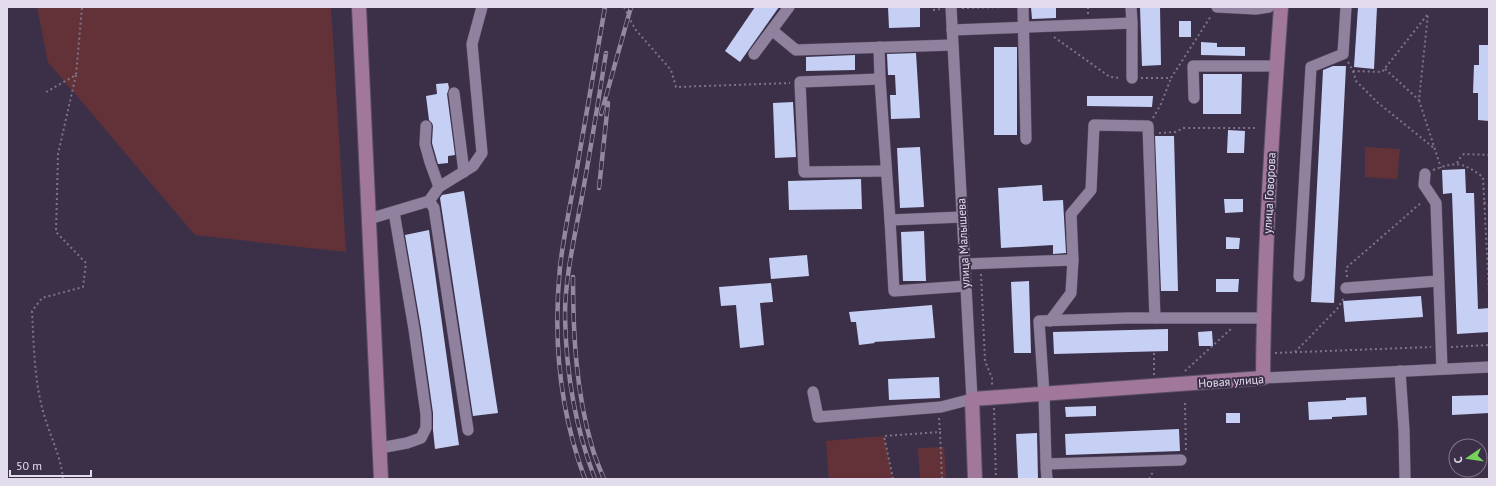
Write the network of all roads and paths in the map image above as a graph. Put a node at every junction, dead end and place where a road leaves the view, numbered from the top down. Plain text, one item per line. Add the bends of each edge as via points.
1 (82, 7) edge
2 (360, 7) edge
3 (482, 7) edge
4 (624, 7) edge
5 (789, 7) edge
6 (1006, 7) edge
7 (1023, 7) edge
8 (1131, 7) edge
9 (1217, 7) edge
10 (1269, 7) edge
11 (1281, 7) edge
12 (1346, 7) edge
13 (951, 8) edge
14 (933, 10) dead end
15 (1132, 23) junction
16 (1024, 27) junction
17 (952, 30) junction
18 (772, 31) junction
19 (953, 45) junction
20 (879, 47) junction
21 (754, 54) dead end
22 (1343, 54) junction
23 (1277, 66) junction
24 (1385, 69) junction
25 (1354, 71) junction
26 (76, 75) junction
27 (1132, 78) dead end
28 (1171, 78) dead end
29 (880, 79) junction
30 (800, 82) junction
31 (46, 92) dead end
32 (454, 93) dead end
33 (1194, 98) dead end
34 (1419, 100) junction
35 (426, 126) dead end
36 (1255, 128) dead end
37 (1148, 129) junction
38 (1026, 139) dead end
39 (1435, 149) junction
40 (1489, 155) edge
41 (1457, 163) junction
42 (1440, 168) junction
43 (886, 170) junction
44 (464, 172) junction
45 (1425, 174) joint
46 (439, 187) junction
47 (1431, 195) junction
48 (429, 201) junction
49 (1484, 202) junction
50 (1489, 206) edge
51 (394, 212) junction
52 (962, 217) junction
53 (369, 219) junction
54 (890, 220) junction
55 (1074, 260) junction
56 (965, 264) junction
57 (981, 264) junction
58 (1299, 276) dead end
59 (1438, 281) junction
60 (966, 286) junction
61 (1347, 288) junction
62 (1488, 292) edge
63 (1155, 318) junction
64 (1247, 318) junction
65 (1263, 318) junction
66 (1050, 321) junction
67 (1489, 345) edge
68 (1441, 347) junction
69 (1154, 353) dead end
70 (1294, 353) junction
71 (1263, 354) junction
72 (1489, 366) edge
73 (1442, 369) junction
74 (1400, 371) junction
75 (1182, 373) dead end
76 (1154, 376) dead end
77 (1263, 378) junction
78 (813, 392) dead end
79 (1044, 394) junction
80 (993, 398) junction
81 (972, 399) junction
82 (1185, 403) dead end
83 (468, 430) dead end
84 (380, 448) junction
85 (1181, 460) joint
86 (1046, 466) dead end
87 (1156, 467) dead end
88 (62, 479) edge
89 (381, 479) edge
90 (893, 479) edge
91 (942, 479) edge
92 (975, 479) edge
93 (996, 479) edge
94 (1047, 479) edge
95 (1149, 479) edge
96 (1405, 479) edge

1 - 26 path
2 - 53 main road
3 - 44 street via 472,44 482,153 473,166
4 - 30 path via 635,29 671,70 676,87
5 - 18 street
6 - 13 path
7 - 16 street
8 - 15 street
9 - 10 street
11 - 23 main road, улица Говорова
12 - 22 street
13 - 14 path
13 - 17 street, улица Малышева
15 - 16 street
15 - 27 street
16 - 17 street
16 - 38 street
17 - 19 street, улица Малышева
18 - 20 street via 796,50
18 - 21 street
19 - 20 street
19 - 52 street, улица Малышева
20 - 29 street
22 - 25 path
22 - 58 street via 1312,67
23 - 33 street via 1193,66
23 - 65 main road, улица Говорова
24 - 25 path via 1382,72
24 - 34 path
24 - 34 path via 1428,14
25 - 39 path via 1356,80 1377,102
26 - 31 path
26 - 88 path via 58,154 56,232 86,263 83,287 42,298 32,311 35,368 44,417 62,465
28 - 37 path
29 - 30 street
29 - 43 street
30 - 43 street via 804,172
32 - 44 street
34 - 39 path
35 - 46 street via 425,144
36 - 37 path via 1184,128 1175,132
37 - 55 street via 1094,125 1091,190 1071,214
37 - 63 street
39 - 42 path
40 - 41 path via 1464,154
41 - 42 path
41 - 49 path via 1483,177
42 - 45 path
43 - 54 street
44 - 46 street
45 - 47 street via 1424,185
46 - 48 street
47 - 59 street via 1436,203
47 - 61 path via 1346,268
48 - 51 street
48 - 83 street via 434,208
49 - 50 path
49 - 62 path
51 - 53 street
51 - 84 street via 421,375 426,428 421,438
52 - 54 street
52 - 56 street, улица Малышева
53 - 84 main road
54 - 60 street via 894,291
55 - 57 street
55 - 66 street via 1071,293
56 - 57 street
56 - 60 street, улица Малышева
57 - 80 path via 985,360 992,378
59 - 61 street
59 - 68 street
60 - 81 street, улица Малышева
61 - 70 path via 1348,295 1337,309
63 - 64 street
63 - 66 street
64 - 65 street
64 - 75 path via 1236,324
65 - 71 main road, улица Говорова
66 - 79 street via 1039,321
67 - 68 path
68 - 70 path
68 - 73 street
69 - 76 path
70 - 71 path
71 - 77 main road, улица Говорова
72 - 73 street, Новая улица
73 - 74 street, Новая улица
74 - 77 street, Новая улица
74 - 96 street
77 - 79 main road, Новая улица
78 - 81 street via 818,417 941,407
79 - 80 main road, Новая улица
79 - 85 street via 1046,464
80 - 81 main road, Новая улица
80 - 93 path
81 - 92 main road, улица Малышева
82 - 85 path via 1186,454
84 - 89 main road
86 - 94 street
87 - 95 path
90 - 91 path via 884,436 940,432

